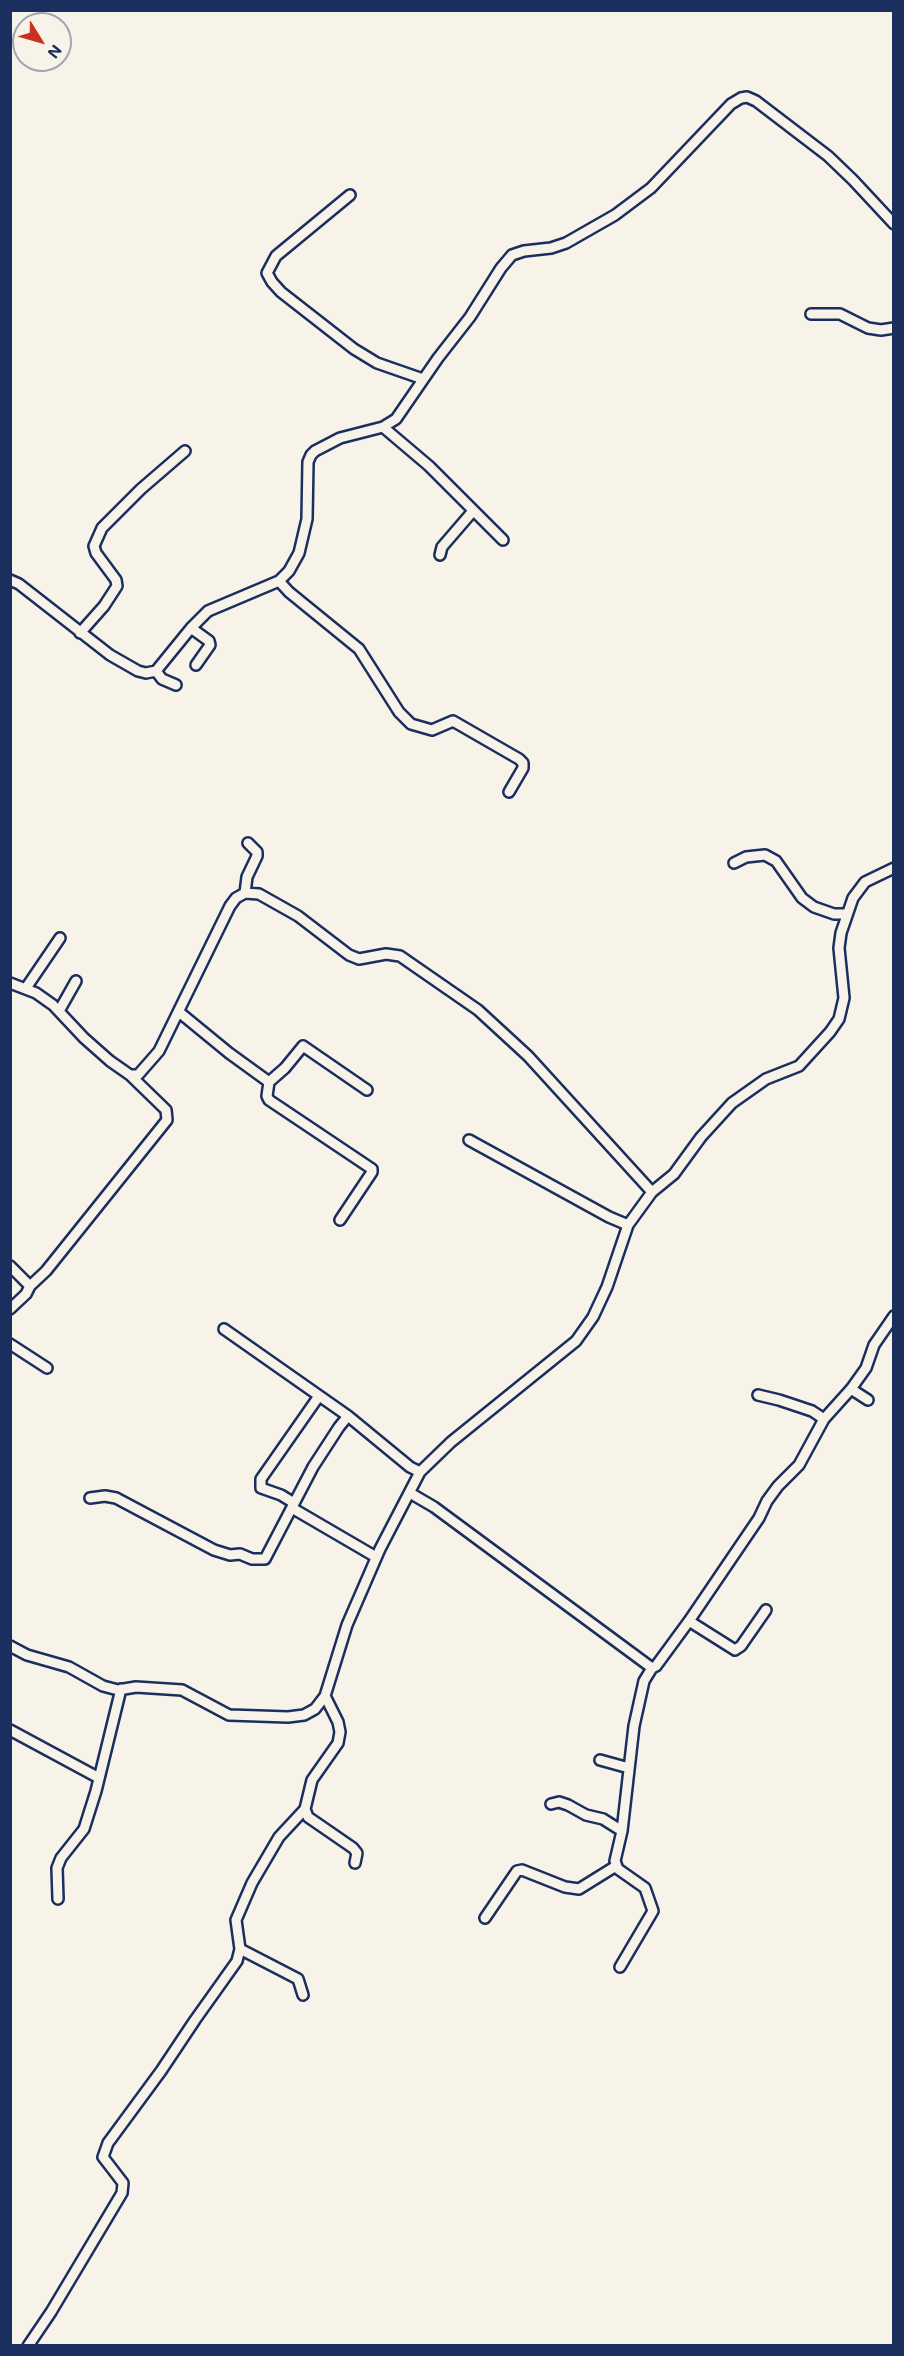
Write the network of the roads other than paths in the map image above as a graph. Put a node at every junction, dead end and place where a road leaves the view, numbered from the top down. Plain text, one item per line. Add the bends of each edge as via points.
1 (350, 195) dead end
2 (894, 224) edge
3 (811, 314) dead end
4 (894, 328) edge
5 (423, 379) junction
6 (383, 427) junction
7 (185, 451) dead end
8 (473, 511) junction
9 (503, 540) dead end
10 (440, 555) dead end
11 (10, 580) edge
12 (279, 581) junction
13 (191, 628) junction
14 (80, 633) junction
15 (196, 665) dead end
16 (156, 671) junction
17 (176, 685) dead end
18 (510, 792) dead end
19 (248, 843) dead end
20 (734, 863) dead end
21 (894, 868) edge
22 (244, 893) junction
23 (847, 914) junction
24 (60, 938) dead end
25 (76, 981) dead end
26 (10, 983) edge
27 (26, 988) junction
28 (59, 1011) junction
29 (179, 1012) junction
30 (130, 1075) junction
31 (269, 1082) junction
32 (367, 1090) dead end
33 (469, 1140) dead end
34 (652, 1192) junction
35 (340, 1220) dead end
36 (628, 1225) junction
37 (10, 1266) edge
38 (30, 1286) junction
39 (10, 1309) edge
40 (894, 1316) edge
41 (224, 1329) dead end
42 (10, 1344) edge
43 (47, 1368) dead end
44 (852, 1389) junction
45 (758, 1395) dead end
46 (319, 1396) junction
47 (868, 1400) dead end
48 (348, 1416) junction
49 (824, 1419) junction
50 (420, 1472) junction
51 (410, 1493) junction
52 (90, 1498) dead end
53 (293, 1505) junction
54 (376, 1557) junction
55 (766, 1610) dead end
56 (689, 1621) junction
57 (10, 1646) edge
58 (652, 1668) junction
59 (121, 1689) junction
60 (325, 1696) junction
61 (10, 1730) edge
62 (600, 1760) dead end
63 (629, 1768) junction
64 (99, 1778) junction
65 (551, 1804) dead end
66 (305, 1809) junction
67 (622, 1831) junction
68 (355, 1863) dead end
69 (616, 1866) junction
70 (58, 1899) dead end
71 (485, 1918) dead end
72 (240, 1949) junction
73 (620, 1967) dead end
74 (303, 1995) dead end
75 (28, 2346) edge

1 - 5 street via 276,256 267,273 281,292 354,349 377,363
2 - 5 street via 828,156 756,101 741,98 651,188 615,215 566,243 512,255
3 - 4 street via 840,314 868,328
5 - 6 street via 401,414
6 - 8 street
6 - 12 street via 340,438 311,455 302,543
7 - 14 street via 102,528 94,546 117,586
8 - 9 street
8 - 10 street via 442,547
11 - 14 street
12 - 13 street via 208,611
12 - 18 street via 359,649 399,712 411,724 432,730 453,721 519,759 523,768
13 - 15 street via 210,645
13 - 16 street
14 - 16 street via 138,670
16 - 17 street via 162,679
19 - 22 street via 257,852
20 - 23 street via 765,855 776,861 802,898 814,907
21 - 23 street via 865,882
22 - 29 street via 230,906
22 - 34 street via 269,898 359,959 386,954 400,956 478,1010 528,1056
23 - 34 street via 839,948 844,998 839,1019 799,1066 765,1079 732,1103 674,1174
24 - 27 street
25 - 28 street
26 - 27 street
27 - 28 street
28 - 30 street via 93,1046
29 - 30 street via 159,1051 143,1071
29 - 31 street
30 - 38 street via 166,1110 167,1120
31 - 32 street via 303,1046
31 - 35 street via 269,1100 372,1169
33 - 36 street
34 - 36 street
36 - 50 street via 607,1287 576,1341 451,1442
37 - 38 street
38 - 39 street
40 - 44 street
41 - 46 street
42 - 43 street
44 - 47 street
44 - 49 street
45 - 49 street via 799,1406
46 - 48 street
46 - 53 street via 261,1479 261,1488 281,1495
48 - 50 street
48 - 53 street
49 - 56 street via 803,1458 767,1501
50 - 51 street
51 - 54 street
51 - 58 street
52 - 53 street via 116,1498 214,1550 258,1560 267,1556
53 - 54 street
54 - 60 street via 347,1625
55 - 56 street via 735,1650
56 - 58 street
57 - 59 street via 69,1667 103,1686
58 - 63 street via 644,1681
59 - 60 street via 182,1690 229,1715 263,1717 304,1715
59 - 64 street
60 - 66 street via 340,1732 334,1749 312,1780
61 - 64 street
62 - 63 street
63 - 67 street
64 - 70 street via 84,1829 57,1868
65 - 67 street via 568,1805
66 - 68 street via 308,1817 357,1853
66 - 72 street via 279,1837 252,1883 236,1920
67 - 69 street
69 - 71 street via 579,1889 518,1871
69 - 73 street via 645,1888 653,1911
72 - 74 street via 298,1979
72 - 75 street via 237,1961 108,2143 103,2157 123,2183 122,2193

